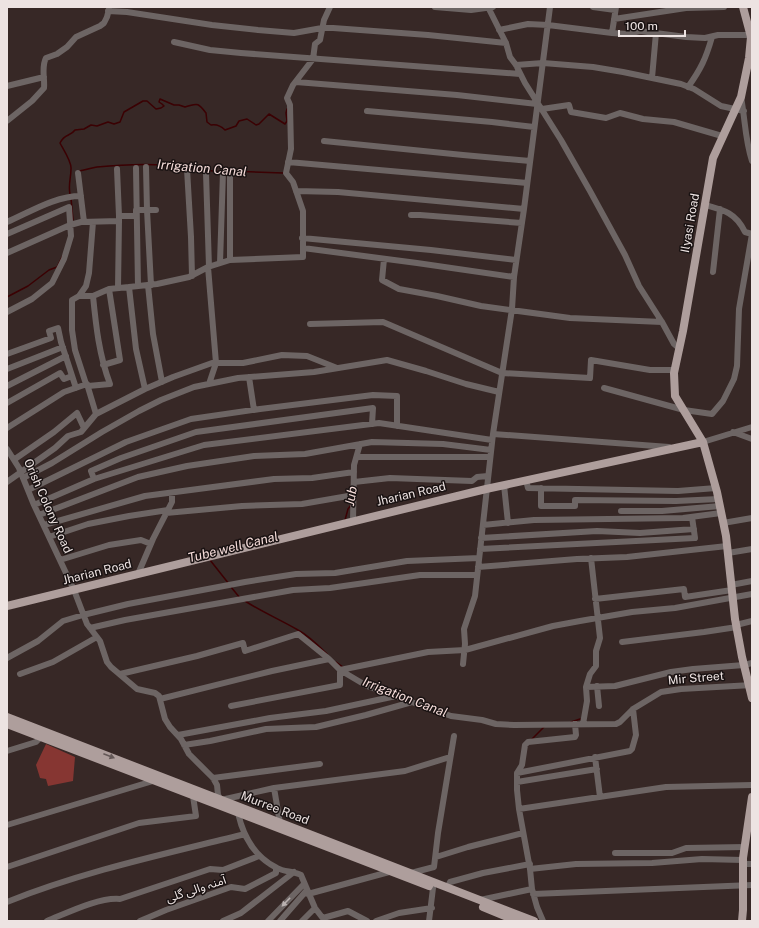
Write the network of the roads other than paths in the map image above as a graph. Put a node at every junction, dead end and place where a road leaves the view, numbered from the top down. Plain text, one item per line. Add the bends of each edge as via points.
1 (330, 7) edge
2 (435, 7) edge
3 (490, 7) edge
4 (550, 7) edge
5 (593, 7) edge
6 (724, 7) edge
7 (743, 7) edge
8 (615, 8) edge
9 (109, 9) edge
10 (614, 19) junction
11 (548, 25) junction
12 (322, 28) junction
13 (499, 30) junction
14 (612, 33) junction
15 (656, 33) junction
16 (750, 35) junction
17 (712, 37) junction
18 (174, 42) dead end
19 (506, 43) junction
20 (312, 59) junction
21 (544, 63) junction
22 (516, 65) junction
23 (520, 74) junction
24 (44, 77) junction
25 (652, 78) junction
26 (296, 82) junction
27 (7, 86) edge
28 (688, 87) junction
29 (539, 105) junction
30 (739, 110) junction
31 (367, 111) dead end
32 (7, 121) edge
33 (534, 127) junction
34 (722, 136) junction
35 (324, 141) dead end
36 (530, 161) junction
37 (752, 161) edge
38 (288, 162) junction
39 (146, 167) dead end
40 (136, 168) dead end
41 (117, 169) dead end
42 (187, 169) dead end
43 (206, 172) dead end
44 (78, 173) dead end
45 (527, 183) junction
46 (296, 191) junction
47 (81, 196) junction
48 (705, 205) junction
49 (524, 209) junction
50 (720, 209) junction
51 (136, 210) junction
52 (147, 210) junction
53 (156, 210) dead end
54 (411, 216) dead end
55 (119, 219) junction
56 (7, 222) edge
57 (84, 222) junction
58 (93, 222) junction
59 (522, 223) junction
60 (73, 224) junction
61 (7, 234) edge
62 (752, 234) edge
63 (302, 238) junction
64 (303, 248) junction
65 (7, 253) edge
66 (384, 259) junction
67 (230, 260) junction
68 (516, 260) junction
69 (220, 263) junction
70 (208, 267) junction
71 (713, 272) dead end
72 (192, 276) junction
73 (514, 277) junction
74 (150, 285) junction
75 (138, 286) junction
76 (129, 287) junction
77 (118, 288) junction
78 (109, 289) junction
79 (79, 296) junction
80 (93, 296) junction
81 (512, 309) junction
82 (7, 312) edge
83 (662, 322) junction
84 (310, 324) dead end
85 (63, 347) junction
86 (680, 349) junction
87 (7, 354) edge
88 (66, 356) junction
89 (216, 363) junction
90 (103, 365) junction
91 (336, 368) junction
92 (7, 369) edge
93 (674, 370) junction
94 (502, 372) junction
95 (72, 376) junction
96 (249, 377) junction
97 (162, 382) junction
98 (209, 384) junction
99 (87, 385) junction
100 (7, 386) edge
101 (76, 388) junction
102 (604, 388) dead end
103 (145, 389) junction
104 (499, 392) junction
105 (7, 403) edge
106 (254, 410) junction
107 (684, 410) junction
108 (96, 414) junction
109 (372, 424) junction
110 (397, 426) junction
111 (752, 427) edge
112 (7, 428) edge
113 (84, 428) junction
114 (733, 432) junction
115 (492, 437) junction
116 (752, 439) edge
117 (704, 442) junction
118 (360, 444) junction
119 (674, 448) junction
120 (7, 449) edge
121 (490, 454) junction
122 (357, 457) junction
123 (15, 459) junction
124 (354, 472) junction
125 (22, 475) junction
126 (488, 476) junction
127 (94, 479) junction
128 (526, 480) junction
129 (7, 482) edge
130 (354, 482) junction
131 (504, 485) junction
132 (541, 488) junction
133 (716, 488) junction
134 (486, 489) junction
135 (28, 490) junction
136 (172, 493) junction
137 (354, 495) junction
138 (34, 506) junction
139 (720, 506) junction
140 (621, 511) dead end
141 (167, 512) junction
142 (39, 515) junction
143 (692, 517) junction
144 (752, 518) edge
145 (353, 521) junction
146 (508, 523) junction
147 (723, 523) junction
148 (44, 525) junction
149 (483, 525) junction
150 (694, 529) junction
151 (49, 537) junction
152 (481, 538) junction
153 (151, 544) junction
154 (480, 549) junction
155 (727, 549) junction
156 (752, 549) edge
157 (479, 558) junction
158 (591, 558) junction
159 (60, 560) junction
160 (478, 567) junction
161 (138, 574) junction
162 (477, 575) junction
163 (752, 581) edge
164 (74, 590) junction
165 (732, 591) junction
166 (752, 594) edge
167 (595, 599) junction
168 (7, 606) edge
169 (83, 615) junction
170 (597, 618) junction
171 (752, 620) edge
172 (736, 626) junction
173 (90, 628) junction
174 (97, 637) junction
175 (622, 642) dead end
176 (465, 650) junction
177 (7, 658) edge
178 (329, 660) junction
179 (463, 664) dead end
180 (748, 664) edge
181 (340, 670) junction
182 (20, 674) dead end
183 (120, 674) junction
184 (750, 685) edge
185 (597, 686) junction
186 (586, 687) junction
187 (396, 696) junction
188 (752, 698) edge
189 (160, 699) junction
190 (413, 702) junction
191 (231, 706) dead end
192 (599, 706) dead end
193 (633, 709) junction
194 (7, 717) edge
195 (7, 724) edge
196 (576, 724) junction
197 (584, 724) junction
198 (178, 735) junction
199 (454, 736) dead end
200 (40, 738) junction
201 (184, 745) junction
202 (78, 748) junction
203 (7, 751) edge
204 (450, 757) junction
205 (595, 757) junction
206 (320, 764) dead end
207 (596, 769) junction
208 (517, 773) junction
209 (213, 778) junction
210 (154, 781) junction
211 (517, 782) junction
212 (752, 785) edge
213 (274, 788) junction
214 (193, 796) junction
215 (600, 797) junction
216 (752, 799) edge
217 (221, 800) junction
218 (519, 809) junction
219 (238, 813) junction
220 (280, 823) junction
221 (750, 823) edge
222 (7, 825) edge
223 (523, 833) junction
224 (245, 834) junction
225 (745, 847) junction
226 (615, 853) dead end
227 (259, 856) junction
228 (436, 857) junction
229 (743, 862) junction
230 (752, 864) edge
231 (530, 866) junction
232 (7, 867) edge
233 (276, 868) junction
234 (386, 868) junction
235 (294, 872) junction
236 (411, 873) junction
237 (304, 884) junction
238 (743, 885) junction
239 (752, 885) edge
240 (433, 888) junction
241 (447, 888) junction
242 (308, 892) junction
243 (533, 892) junction
244 (477, 901) junction
245 (7, 902) edge
246 (315, 908) junction
247 (432, 908) junction
248 (324, 919) edge
249 (47, 921) edge
250 (140, 921) edge
251 (223, 921) edge
252 (268, 921) edge
253 (280, 921) edge
254 (302, 921) edge
255 (367, 921) edge
256 (376, 921) edge
257 (429, 921) edge
258 (517, 921) edge
259 (534, 921) edge
260 (543, 921) edge
261 (742, 921) edge

1 - 12 street
2 - 3 street via 471,10
3 - 13 street
4 - 11 street
5 - 8 street
6 - 10 street via 686,8
7 - 16 main road, Ilyasi Road
8 - 10 street
9 - 12 street via 212,25 294,33
9 - 24 street via 104,23 76,37 67,47 46,58
10 - 14 street
11 - 13 street via 528,24
11 - 14 street
11 - 21 street
12 - 19 street
12 - 20 street
13 - 19 street
14 - 15 street
15 - 17 street
15 - 25 street
16 - 17 street
16 - 30 main road, Ilyasi Road via 749,58
17 - 28 street via 707,56
18 - 20 street via 210,50
19 - 22 street via 510,57
20 - 23 street
20 - 26 street
21 - 22 street
21 - 25 street via 593,67
21 - 29 street
22 - 23 street
23 - 29 street
24 - 27 street
24 - 32 street via 44,88
25 - 28 street
26 - 29 street via 457,95
26 - 38 street via 287,98 290,105 291,149
28 - 30 street via 721,106
29 - 33 street
29 - 34 street via 569,105 571,112 606,118 620,113 643,119 674,122
29 - 83 street via 590,191 639,286
30 - 34 main road, Ilyasi Road
30 - 37 street
31 - 33 street
33 - 36 street
34 - 48 main road, Ilyasi Road via 713,158
35 - 36 street
36 - 45 street
38 - 45 street
38 - 46 street via 286,173
39 - 52 street
40 - 51 street
41 - 55 street
42 - 72 street
43 - 70 street
44 - 47 street
45 - 49 street
46 - 49 street via 338,192
46 - 63 street via 303,210
47 - 56 street via 69,196
47 - 57 street
48 - 50 street
48 - 86 main road, Ilyasi Road
49 - 59 street
50 - 62 street via 732,214 745,232
50 - 71 street
51 - 52 street
51 - 55 street via 136,216
51 - 75 street
52 - 53 street
52 - 74 street
54 - 59 street
55 - 58 street
55 - 77 street
57 - 58 street
57 - 60 street
58 - 79 street via 89,273 86,286
59 - 68 street
60 - 61 street via 69,207
60 - 65 street
60 - 82 street via 64,259 52,284 32,299
62 - 107 street via 739,309 737,366 734,379 723,401 712,414
63 - 64 street
63 - 68 street
64 - 66 street
64 - 67 street via 303,257
66 - 73 street
66 - 81 street via 382,280 399,289 481,306
67 - 69 street
67 - 69 street via 227,172
68 - 73 street
69 - 70 street
70 - 72 street
70 - 89 street
72 - 74 street
73 - 81 street
74 - 75 street
74 - 97 street via 153,334
75 - 76 street
76 - 77 street
76 - 103 street via 136,348
77 - 78 street
78 - 80 street
78 - 90 street via 120,360
79 - 80 street
79 - 99 street via 72,300 72,330 75,350
80 - 90 street
81 - 83 street via 570,318
81 - 94 street
83 - 86 street via 674,344
84 - 94 street via 383,322
85 - 87 street via 58,328 49,331 51,338
85 - 88 street
85 - 92 street
86 - 93 main road, Ilyasi Road
88 - 95 street
88 - 100 street
89 - 91 street via 243,363 282,355 308,356
89 - 97 street
89 - 98 street
90 - 99 street via 110,384
91 - 96 street
91 - 104 street via 388,360
93 - 94 street via 650,370 591,360 590,378
93 - 107 main road, Ilyasi Road via 675,396
94 - 104 street
95 - 101 street
95 - 105 street via 64,379 60,373
96 - 98 street
96 - 106 street
97 - 103 street
98 - 125 street via 161,400 52,463
99 - 101 street
99 - 108 street
101 - 112 street via 64,392
102 - 107 street
103 - 108 street
104 - 115 street
106 - 110 street via 373,395 397,396
106 - 135 street via 191,419 155,431 126,442
107 - 117 main road, Ilyasi Road
108 - 113 street
109 - 110 street
109 - 127 street via 204,445
109 - 127 street via 373,408 196,432 121,458 91,472
110 - 115 street
111 - 114 street, Jharian Road
113 - 123 street via 77,413
113 - 125 street via 68,436
114 - 116 street
114 - 117 street, Jharian Road
115 - 119 street
115 - 121 street
117 - 119 main road, Jharian Road
117 - 133 main road, Ilyasi Road
118 - 121 street via 443,444
118 - 122 street
118 - 142 street via 305,454 254,456 187,466 138,477
119 - 128 main road, Jharian Road
120 - 123 street, Orish Colony Road
121 - 122 street
121 - 126 street
122 - 124 street
123 - 125 street, Orish Colony Road
124 - 130 street
124 - 136 street via 312,478 274,479
125 - 129 street
125 - 135 street, Orish Colony Road
126 - 130 street via 477,477 472,481 390,478
126 - 134 street
127 - 138 street
128 - 131 main road, Jharian Road
128 - 132 street via 528,488
130 - 137 street
131 - 134 main road, Jharian Road
131 - 146 street
132 - 133 street via 678,491
132 - 139 street via 540,506 575,506 575,500 676,501
133 - 139 main road, Ilyasi Road
134 - 145 main road, Jharian Road
134 - 149 street
135 - 138 street, Orish Colony Road
136 - 141 street via 172,502
136 - 148 street via 145,496
137 - 141 street via 302,504
137 - 145 street
138 - 142 street, Orish Colony Road
139 - 140 street via 662,511
139 - 143 street
139 - 147 main road, Ilyasi Road
141 - 151 street via 88,524
141 - 153 street
142 - 148 street, Orish Colony Road
143 - 146 street via 641,520 534,520
143 - 150 street
144 - 147 street
145 - 161 main road, Jharian Road
146 - 149 street
147 - 155 main road, Ilyasi Road
148 - 151 street, Orish Colony Road
149 - 152 street
150 - 152 street
150 - 154 street via 695,538
151 - 159 street, Orish Colony Road
152 - 154 street
153 - 159 street via 140,540 109,545
153 - 161 street
154 - 157 street
155 - 156 street
155 - 158 street
155 - 165 main road, Ilyasi Road
157 - 160 street
157 - 169 street via 408,561 335,573 296,574 128,604
158 - 160 street
158 - 167 street
159 - 164 street, Orish Colony Road
160 - 162 street
161 - 164 main road, Jharian Road
162 - 173 street via 420,575 330,588 293,590
162 - 176 street via 475,596 464,629
163 - 165 street
164 - 168 main road, Jharian Road
164 - 169 street, Orish Colony Road
165 - 166 street
165 - 167 street via 685,597 684,589
165 - 170 street via 675,608
165 - 172 main road, Ilyasi Road
167 - 170 street
169 - 173 street, Orish Colony Road
169 - 177 street via 63,621 38,641
170 - 176 street via 553,626
170 - 186 street via 600,638 596,651 596,666
171 - 172 street
172 - 175 street via 696,634
172 - 180 main road, Ilyasi Road
173 - 174 street, Orish Colony Road
174 - 182 street via 53,662
174 - 183 street, Orish Colony Road via 107,662
176 - 179 street
176 - 181 street via 428,652
178 - 181 street, Mir Street
178 - 183 street, Mir Street via 298,634 245,650 243,643
178 - 189 street via 272,671
180 - 184 main road, Ilyasi Road
180 - 185 street via 671,672 615,686
181 - 187 street, Mir Street via 366,686
181 - 191 street via 340,684
183 - 189 street, Orish Colony Road via 137,688 155,693
184 - 188 main road, Ilyasi Road
184 - 193 street, Mir Street via 661,692
185 - 186 street
185 - 192 street
186 - 197 street
187 - 190 street, Mir Street
187 - 198 street via 314,713 270,718
189 - 198 street via 165,719
190 - 196 street, Mir Street via 451,716 496,724
190 - 201 street via 316,726 266,729
193 - 197 street, Mir Street via 616,724
193 - 205 street via 636,734 632,749
194 - 202 main road, Murree Road
195 - 200 main road, Murree Road
196 - 197 street, Mir Street
196 - 208 street via 574,737 528,742 525,745 522,765
198 - 201 street
199 - 204 street
200 - 202 main road, Murree Road
200 - 203 street via 36,742
201 - 209 street via 189,754
202 - 210 main road, Murree Road
202 -> 217 main road, Murree Road
204 - 213 street via 405,771
204 - 228 street
205 - 207 street
205 - 208 street
206 - 209 street
207 - 211 street
207 - 215 street
208 - 211 street
209 - 217 street
210 - 214 main road, Murree Road
210 - 222 street
211 - 218 street
212 - 215 street via 666,787
213 - 217 street
213 - 220 street
214 - 219 main road, Murree Road
214 - 232 street via 196,816 139,823
215 - 218 street
216 - 221 main road
217 - 220 main road, Murree Road
218 - 223 street
219 - 224 street
219 - 234 main road, Murree Road
220 - 234 main road, Murree Road
221 - 225 main road
223 - 228 street
223 - 231 street
224 - 227 street
224 - 245 street via 77,877
225 - 226 street via 686,848 672,853
225 - 229 main road
227 - 233 street
227 - 249 street via 224,870 210,869 120,898 96,902
228 - 236 street via 434,867
229 - 230 street
229 - 231 street via 702,859
229 - 238 main road
231 - 241 street via 483,873 450,882
231 - 243 street
233 - 235 street
233 - 250 street, آمنہ والی گلی via 276,873 245,890 231,887
234 - 236 main road, Murree Road
234 - 240 main road, Murree Road
234 - 242 street
235 - 237 street via 301,875
235 - 251 street via 241,913
236 - 241 main road, Murree Road
237 - 242 street
237 -> 252 street
238 - 239 street
238 - 243 street
238 - 261 main road
240 - 244 main road, Murree Road
240 - 247 street
241 - 244 main road, Murree Road
242 - 246 street
242 - 253 street
243 - 244 street
243 - 260 street
244 - 258 main road, Murree Road
244 - 259 main road, Murree Road
246 - 248 street
246 - 254 street
247 - 256 street via 399,913
247 - 257 street
248 - 255 street via 348,911

